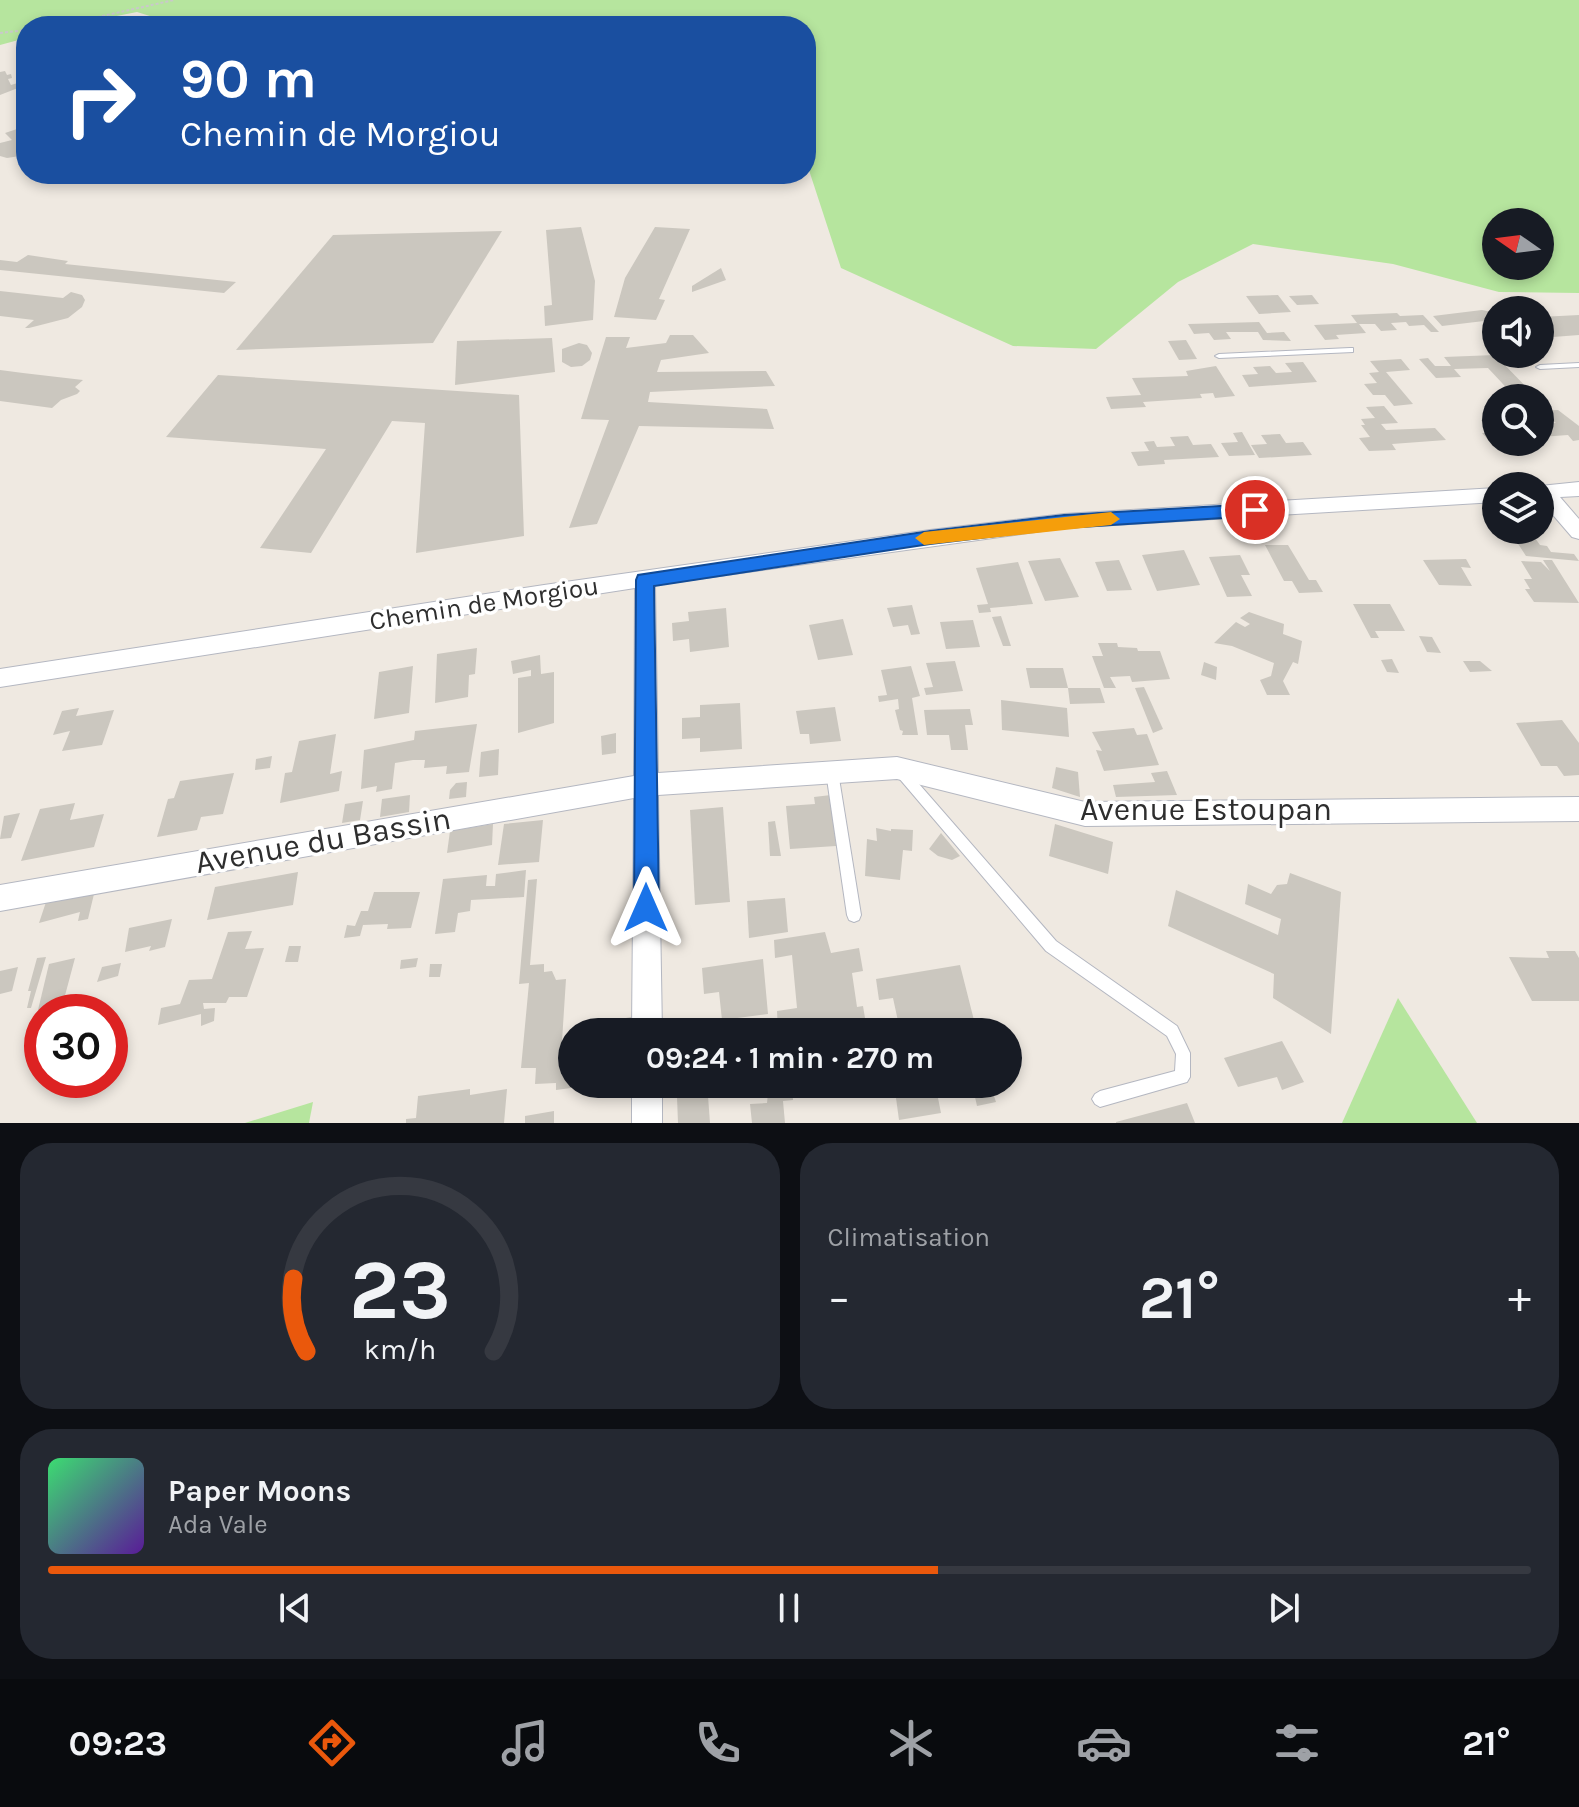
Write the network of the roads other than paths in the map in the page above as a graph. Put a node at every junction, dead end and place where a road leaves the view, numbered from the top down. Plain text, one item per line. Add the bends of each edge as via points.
1 (1350, 350) dead end
2 (1219, 356) dead end
3 (1579, 365) edge
4 (1554, 366) edge
5 (1579, 489) edge
6 (1554, 491) edge
7 (1482, 496) edge
8 (1554, 504) edge
9 (1579, 532) edge
10 (645, 580) junction
11 (0, 678) edge
12 (897, 768) junction
13 (832, 772) junction
14 (646, 785) junction
15 (1579, 809) edge
16 (0, 898) edge
17 (854, 915) dead end
18 (647, 1018) edge
19 (647, 1098) edge
20 (1100, 1099) dead end
21 (647, 1123) edge

1 - 2 lane
3 - 4 lane
5 - 6 street
7 - 10 street, Chemin de Morgiou via 1064,521
8 - 9 street
10 - 11 street, Chemin de Morgiou
10 - 14 street
12 - 13 street, Avenue Estoupan
12 - 15 street, Avenue Estoupan via 1085,814
12 - 20 lane via 1051,946 1172,1031 1183,1053 1182,1077
13 - 14 street, Avenue Estoupan
13 - 17 lane
14 - 16 street, Avenue du Bassin
14 - 18 street
19 - 21 street

